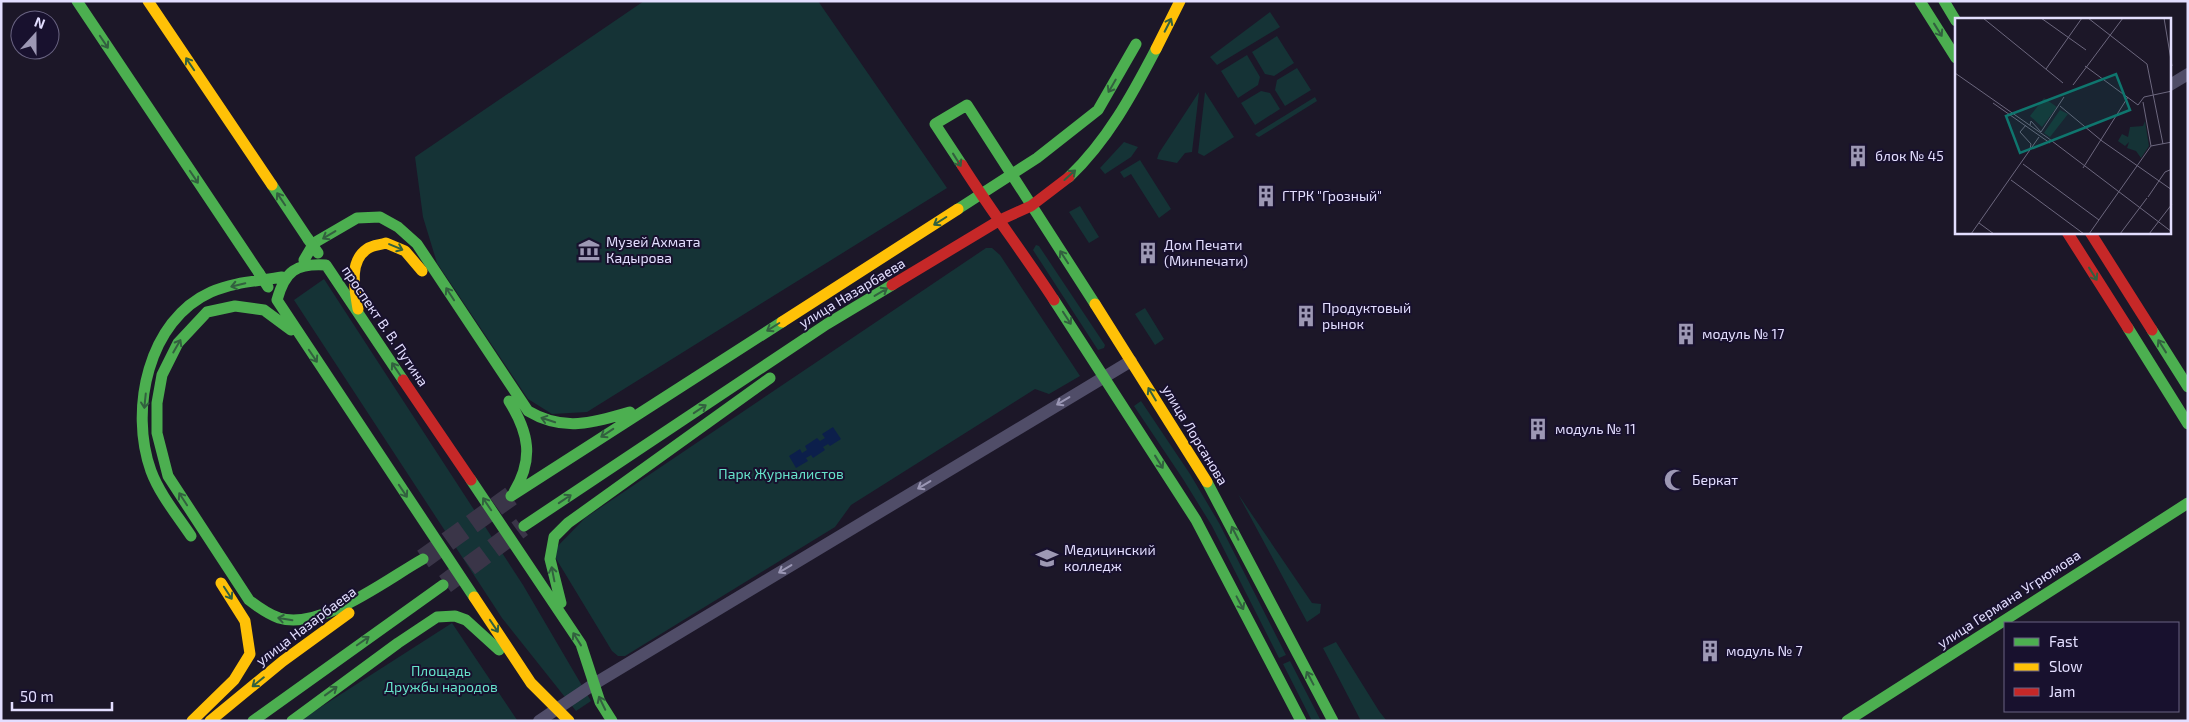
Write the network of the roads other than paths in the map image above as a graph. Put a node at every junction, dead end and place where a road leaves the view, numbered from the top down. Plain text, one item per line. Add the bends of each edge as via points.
1 (77, 1) edge
2 (148, 1) edge
3 (1180, 1) edge
4 (1920, 1) edge
5 (1944, 1) edge
6 (1955, 19) edge
7 (1136, 44) dead end
8 (1955, 56) edge
9 (2188, 74) edge
10 (2172, 84) edge
11 (1012, 175) junction
12 (981, 195) junction
13 (1032, 206) junction
14 (1000, 220) junction
15 (2068, 234) edge
16 (2091, 234) edge
17 (326, 266) junction
18 (300, 267) junction
19 (286, 277) junction
20 (276, 300) junction
21 (851, 310) junction
22 (360, 315) junction
23 (301, 337) junction
24 (1131, 360) junction
25 (793, 361) dead end
26 (778, 372) dead end
27 (1105, 376) junction
28 (2188, 387) edge
29 (646, 408) junction
30 (2188, 424) edge
31 (2188, 503) edge
32 (524, 526) tunnel mouth
33 (198, 548) dead end
34 (214, 572) dead end
35 (443, 585) tunnel mouth
36 (566, 621) junction
37 (531, 682) junction
38 (594, 684) junction
39 (558, 709) junction
40 (192, 721) edge
41 (210, 721) edge
42 (253, 721) edge
43 (292, 721) edge
44 (539, 721) edge
45 (569, 721) edge
46 (612, 721) edge
47 (1301, 721) edge
48 (1333, 721) edge
49 (1847, 721) edge

1 -> 20 main road, bridge
17 -> 2 main road, bridge
13 -> 3 main road, улица Назарбаева via 1070,176 1099,145 1134,91
4 -> 8 main road
5 - 6 main road
7 -> 11 main road, улица Назарбаева via 1098,110
9 - 10 street
11 - 12 main road, улица Назарбаева
11 -> 12 main road, улица Лорсанова via 967,105 935,124
11 - 13 main road, улица Лорсанова
12 - 14 main road
12 -> 29 main road, улица Назарбаева
13 - 14 main road, улица Назарбаева
24 -> 13 main road, улица Лорсанова
21 -> 14 main road, улица Назарбаева
14 -> 27 main road
15 -> 30 main road
28 -> 16 main road
17 - 18 main road, проспект В. В. Путина via 308,264
17 - 22 main road, проспект В. В. Путина
18 - 19 main road
29 -> 18 main road via 608,418 563,424 546,421 528,411 417,244 380,216 357,218 314,243
19 - 20 main road via 280,283
19 -> 33 main road via 213,291 198,299 181,311 167,329 150,369 142,426 151,470 164,497
20 - 23 main road
21 - 25 main road via 827,336
32 -> 21 main road, улица Назарбаева
22 - 29 main road, улица Назарбаева via 353,279 357,263 367,249 386,243 405,251 436,291 516,411 528,460 525,474 511,496
36 -> 22 main road, проспект В. В. Путина
23 -> 37 main road
23 - 41 main road, улица Назарбаева via 264,310 234,306 208,312 190,328 178,343 162,375 157,403 157,433 168,476 249,600 277,618 299,621 331,613 423,558 284,661
24 - 27 street
48 -> 24 main road, улица Лорсанова via 1192,456
36 -> 26 main road via 550,559 554,537 568,523
27 -> 38 street
27 -> 47 main road via 1196,520
31 - 49 main road, улица Германа Угрюмова
34 -> 40 main road via 245,620 250,654 234,680
42 -> 35 main road
38 -> 36 main road, проспект В. В. Путина via 581,644
37 - 39 main road
43 -> 37 main road via 437,617 455,616 466,620
38 - 39 street
46 -> 38 main road, проспект В. В. Путина
39 - 44 street
39 - 45 main road

